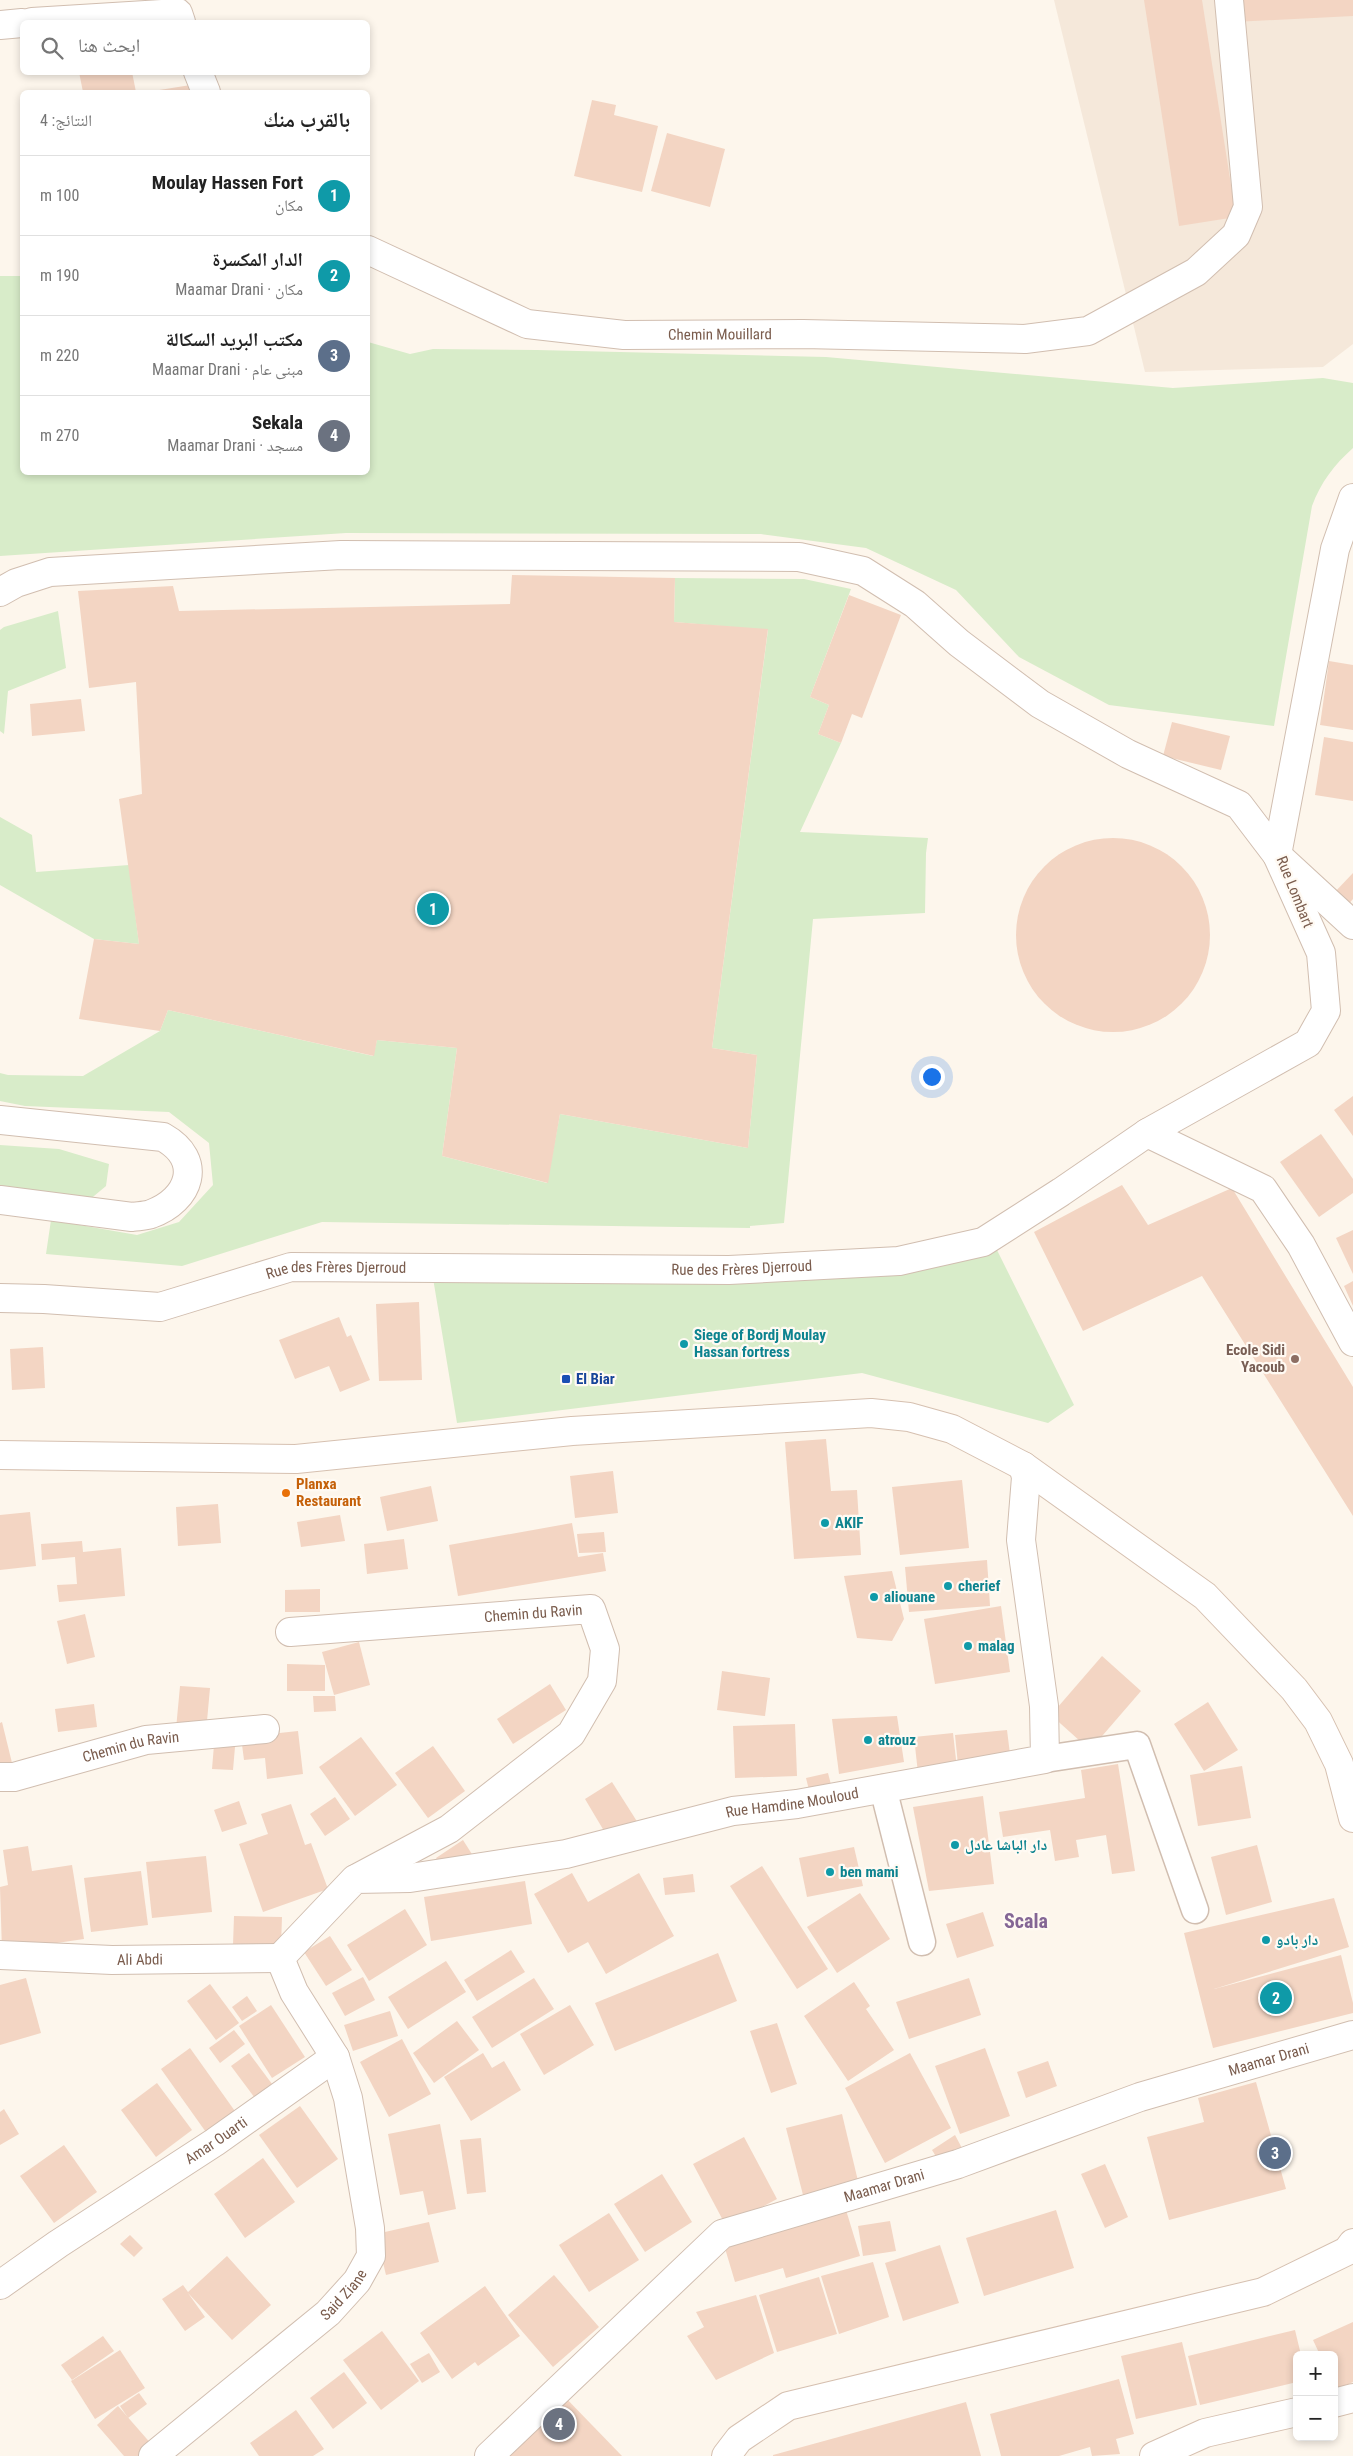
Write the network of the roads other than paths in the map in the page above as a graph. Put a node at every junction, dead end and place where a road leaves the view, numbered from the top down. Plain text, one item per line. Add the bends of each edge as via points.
1 (1228, 0) edge
2 (179, 18) edge
3 (106, 20) edge
4 (20, 23) edge
5 (0, 25) edge
6 (199, 75) edge
7 (205, 90) edge
8 (370, 251) edge
9 (1353, 498) edge
10 (0, 592) edge
11 (1277, 856) junction
12 (1353, 925) edge
13 (0, 1120) edge
14 (1147, 1133) junction
15 (0, 1200) edge
16 (0, 1298) edge
17 (1353, 1342) edge
18 (0, 1455) edge
19 (1023, 1466) junction
20 (290, 1632) dead end
21 (265, 1729) dead end
22 (1045, 1759) junction
23 (0, 1777) edge
24 (883, 1788) junction
25 (1353, 1818) edge
26 (355, 1879) junction
27 (1195, 1910) dead end
28 (922, 1942) dead end
29 (0, 1956) edge
30 (280, 1958) junction
31 (1353, 2035) edge
32 (335, 2057) junction
33 (1353, 2243) edge
34 (0, 2284) edge
35 (1353, 2398) edge
36 (1338, 2402) edge
37 (1293, 2413) edge
38 (153, 2456) edge
39 (489, 2456) edge
40 (726, 2456) edge
41 (1154, 2456) edge

1 - 8 street, Chemin Mouillard via 1248,207 1236,235 1196,272 1088,331 1025,339 803,334 624,335 527,324
2 - 3 street
4 - 5 street
6 - 7 street
9 - 11 street, Rue Lombart via 1335,549
10 - 11 street via 50,572 341,555 799,557 863,571 915,604 959,643 1040,704 1128,754 1239,805
11 - 12 street
11 - 14 street, Rue Lombart via 1321,953 1326,1012 1308,1043
13 - 15 street via 163,1137 180,1150 190,1170 178,1197 151,1215 132,1217
14 - 16 street, Rue des Frères Djerroud via 983,1242 899,1261 729,1270 291,1267 160,1307
14 - 17 street via 1263,1189 1300,1245
18 - 19 street via 296,1459 572,1432 871,1413 909,1417 952,1429
19 - 22 street via 1026,1477 1021,1540 1044,1706
19 - 25 street via 1205,1596 1294,1688 1318,1721 1339,1764
20 - 26 street, Chemin du Ravin via 591,1609 605,1649 602,1681 571,1734 448,1829
21 - 23 street, Chemin du Ravin via 146,1740 14,1777
22 - 24 street, Rue Hamdine Mouloud
22 - 27 street via 1136,1745
24 - 26 street, Rue Hamdine Mouloud via 797,1804 733,1811 566,1854 410,1878
24 - 28 street
26 - 30 street
29 - 30 street, Ali Abdi via 112,1960
30 - 32 street via 294,1992
31 - 39 street, Maamar Drani via 1150,2094 958,2164 722,2234
32 - 34 street, Amar Ouarti via 215,2142
32 - 38 street, Said Ziane via 348,2098 370,2228 371,2256 358,2281 328,2313
33 - 40 street via 1347,2251 1262,2292 788,2406 739,2439
35 - 36 street
37 - 41 street via 1205,2433

